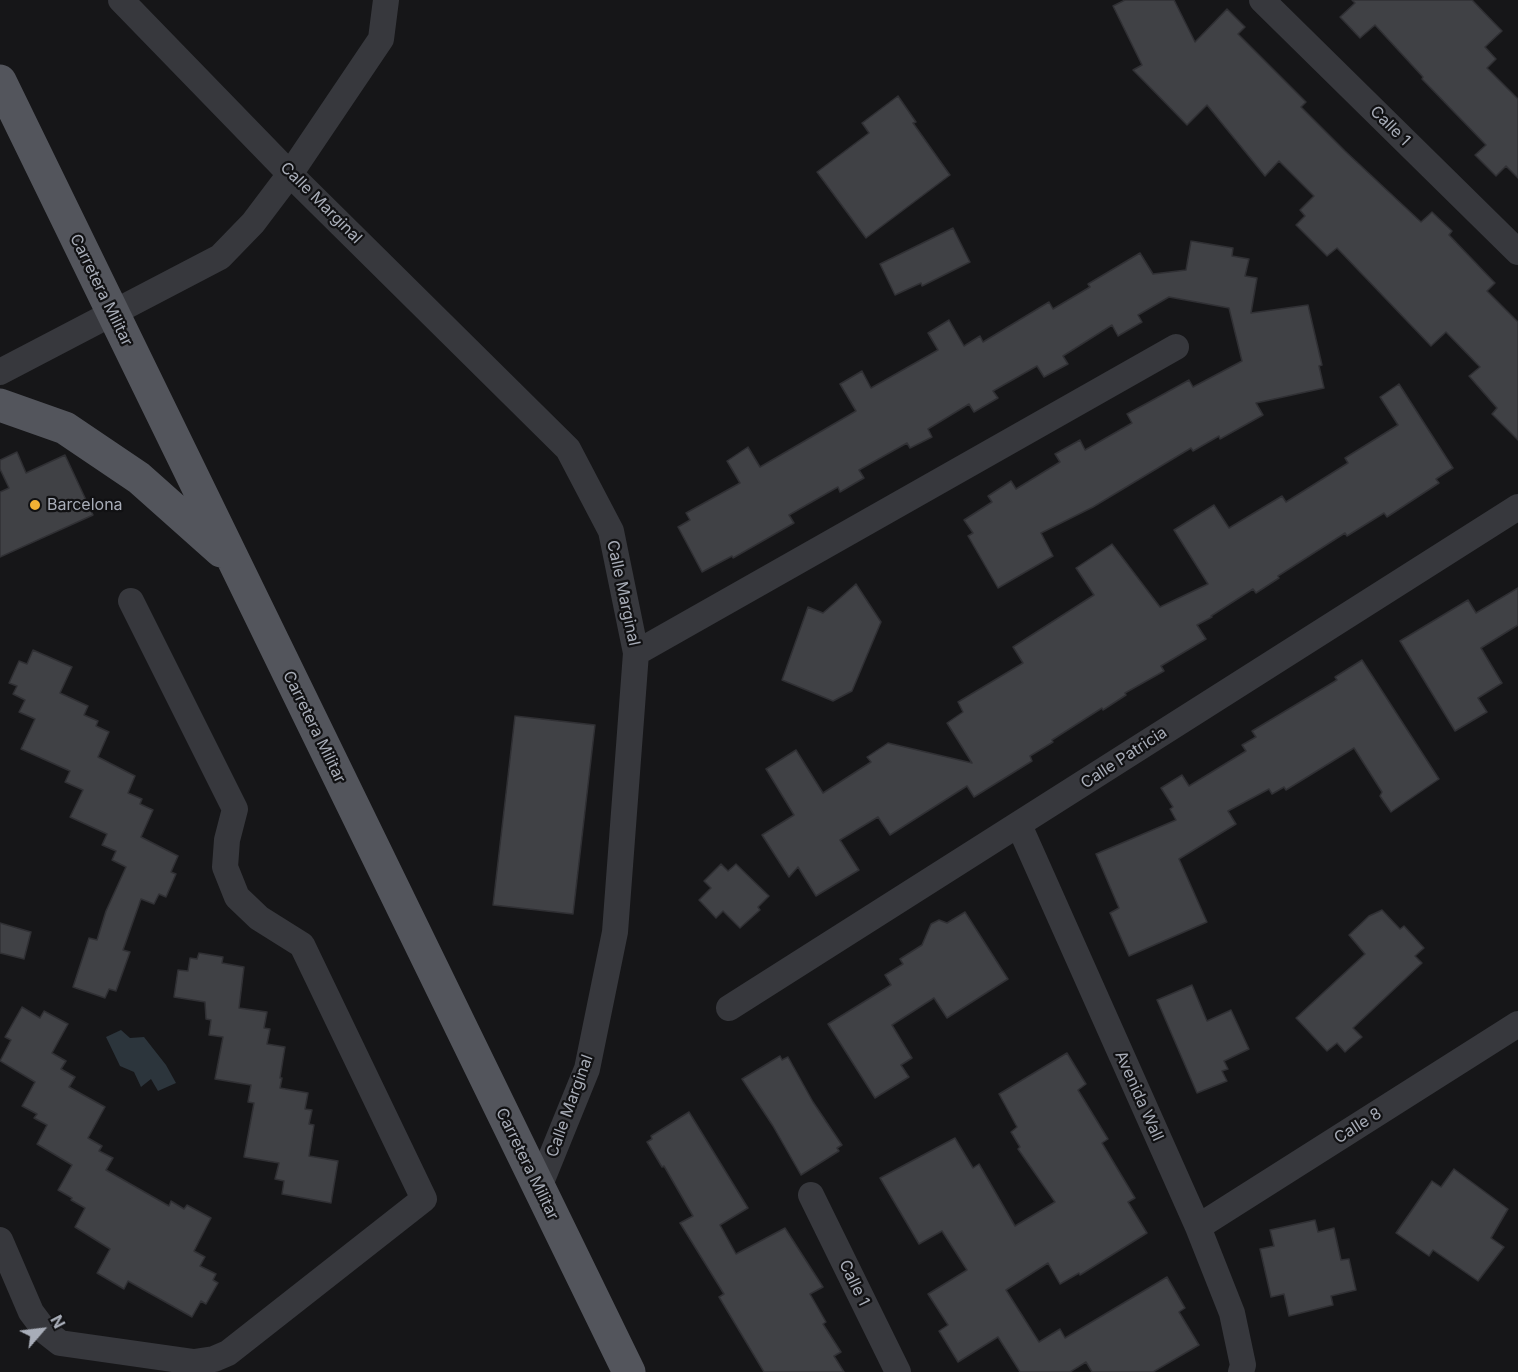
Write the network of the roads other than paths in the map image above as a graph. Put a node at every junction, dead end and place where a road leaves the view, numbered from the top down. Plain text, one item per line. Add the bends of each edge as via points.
1 (121, 0) edge
2 (386, 0) edge
3 (1262, 0) edge
4 (0, 81) edge
5 (290, 174) junction
6 (1518, 252) edge
7 (113, 314) junction
8 (1176, 347) dead end
9 (0, 372) edge
10 (0, 405) edge
11 (1518, 507) edge
12 (233, 561) junction
13 (130, 601) dead end
14 (636, 653) junction
15 (1018, 825) junction
16 (729, 1008) dead end
17 (1518, 1024) edge
18 (539, 1187) junction
19 (811, 1194) dead end
20 (1198, 1227) junction
21 (0, 1240) edge
22 (629, 1372) edge
23 (898, 1372) edge
24 (1241, 1372) edge

1 - 5 street, Calle Marginal
2 - 5 street via 381,39
3 - 6 street, Calle 1
4 - 7 main road, Carretera Militar
5 - 7 street via 253,223 220,256
5 - 14 street, Calle Marginal via 568,449 611,531
7 - 9 street
7 - 12 main road, Carretera Militar
8 - 14 street
10 - 12 main road via 65,428 140,478
11 - 15 street, Calle Patricia
12 - 18 main road, Carretera Militar
13 - 21 street via 235,809 225,867 237,897 259,918 302,945 424,1199 228,1353 194,1362 60,1342 46,1332 31,1312
14 - 18 street, Calle Marginal via 615,932 587,1069
15 - 16 street, Calle Patricia
15 - 20 street, Avenida Wall
17 - 20 street, Calle 8
18 - 22 main road, Carretera Militar
19 - 23 street, Calle 1
20 - 24 street, Avenida Wall via 1232,1313 1243,1365

